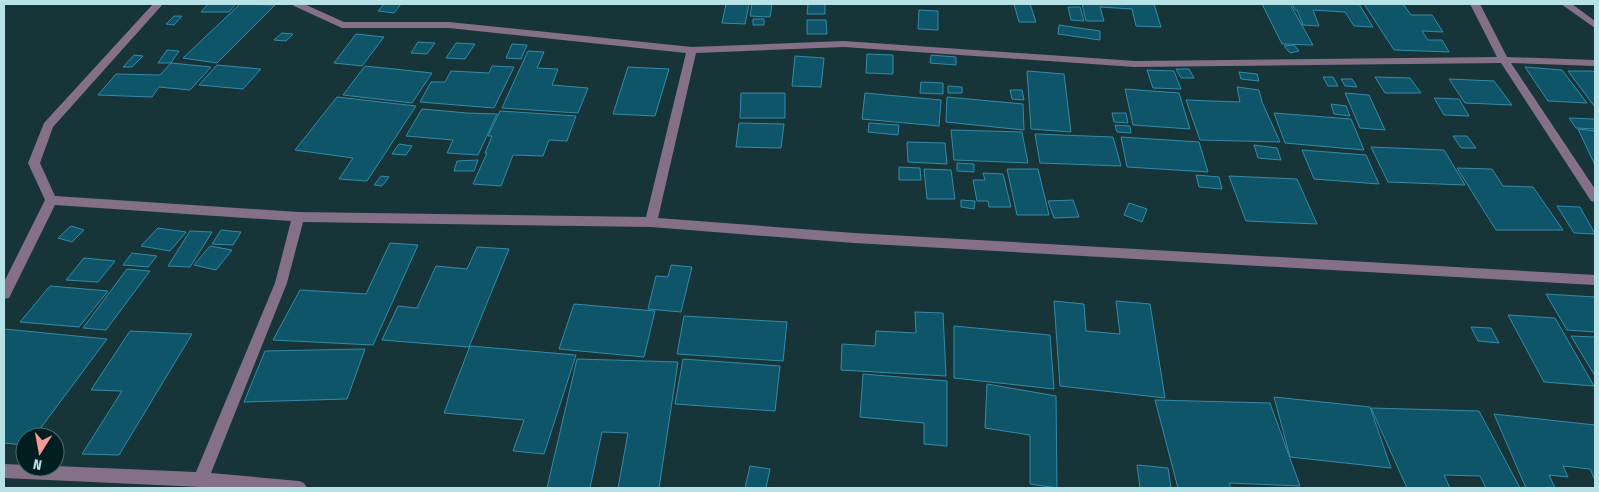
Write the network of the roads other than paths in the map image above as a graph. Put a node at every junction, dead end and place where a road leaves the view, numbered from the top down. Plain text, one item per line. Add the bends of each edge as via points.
1 (158, 4) edge
2 (297, 4) edge
3 (1475, 4) edge
4 (1566, 4) edge
5 (1595, 25) edge
6 (692, 50) junction
7 (1504, 60) junction
8 (1595, 63) edge
9 (1595, 198) edge
10 (51, 200) junction
11 (298, 217) junction
12 (651, 222) junction
13 (1595, 280) edge
14 (4, 294) edge
15 (4, 471) edge
16 (201, 479) junction
17 (299, 488) edge

1 - 10 street via 48,126 34,163
2 - 6 street via 342,25 449,25
3 - 7 street
4 - 5 street
6 - 7 street via 844,44 1135,64
6 - 12 street
7 - 8 street
7 - 9 street
10 - 11 street
10 - 14 street
11 - 12 street
11 - 16 street via 281,284
12 - 13 street via 864,238
15 - 16 street
16 - 17 street

